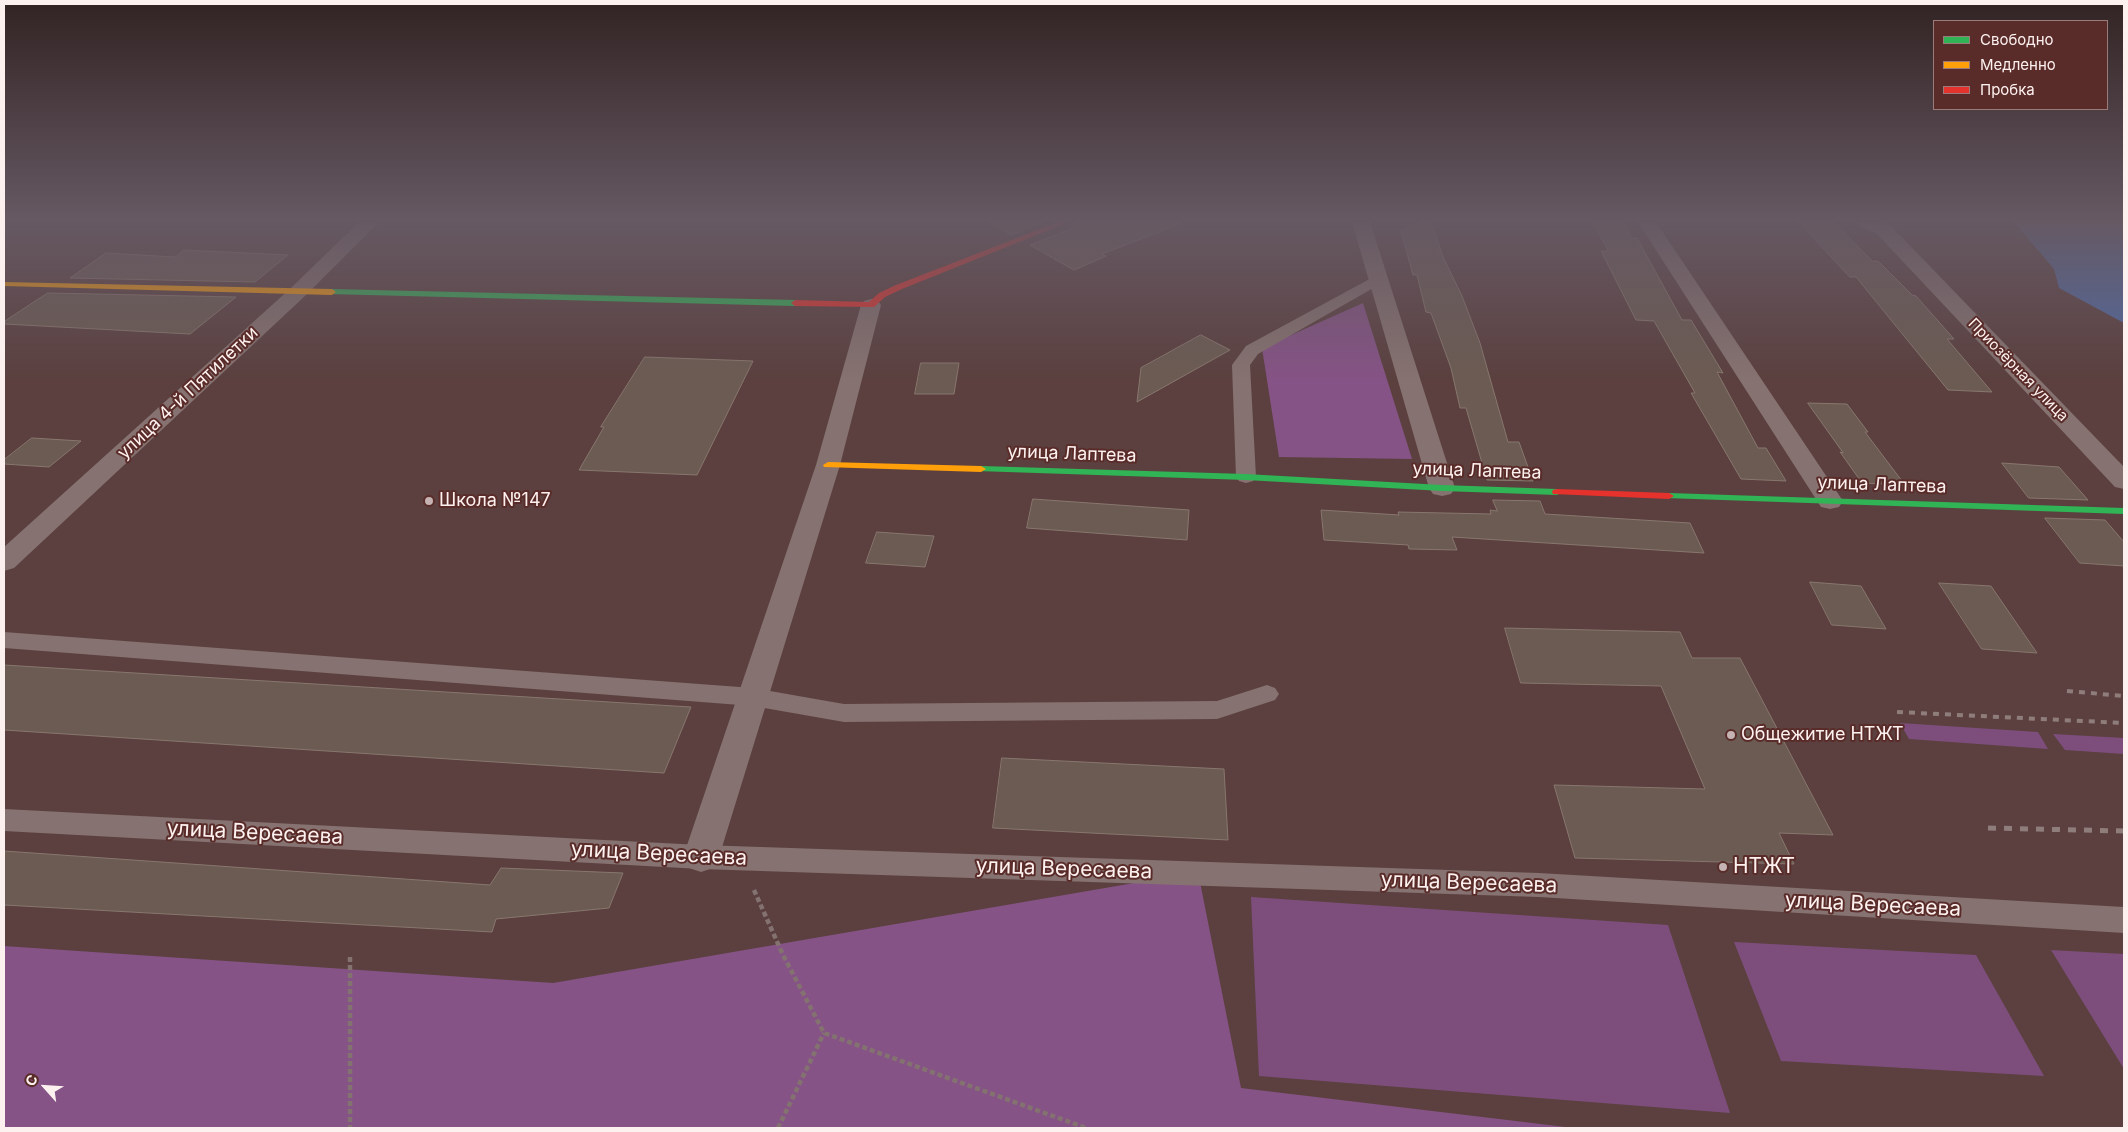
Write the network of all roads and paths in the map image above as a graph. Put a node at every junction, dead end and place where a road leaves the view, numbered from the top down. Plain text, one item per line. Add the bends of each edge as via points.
1 (316, 275) edge
2 (930, 275) edge
3 (1376, 275) edge
4 (1682, 275) edge
5 (1927, 275) edge
6 (1378, 280) junction
7 (4, 284) edge
8 (299, 291) junction
9 (872, 305) junction
10 (828, 465) junction
11 (1246, 477) junction
12 (2124, 481) edge
13 (1442, 488) junction
14 (1830, 501) junction
15 (2124, 510) edge
16 (4, 562) edge
17 (4, 640) edge
18 (1267, 694) dead end
19 (753, 697) junction
20 (4, 820) edge
21 (701, 857) junction
22 (752, 885) dead end
23 (2124, 920) edge
24 (350, 957) dead end
25 (824, 1033) junction
26 (350, 1128) edge
27 (778, 1128) edge
28 (1086, 1128) edge

1 - 8 street, улица 4-й Пятилетки
2 - 9 street via 882,295
3 - 6 street
4 - 14 street
5 - 12 street, Приозёрная улица
6 - 11 lane via 1252,350 1241,365
6 - 13 street
7 - 8 street
8 - 9 street
8 - 16 street, улица 4-й Пятилетки
9 - 10 street
10 - 11 street, улица Лаптева
10 - 19 street
11 - 13 street, улица Лаптева
13 - 14 street, улица Лаптева
14 - 15 street, улица Лаптева
17 - 19 lane
18 - 19 lane via 1217,710 844,713
19 - 21 street
20 - 21 lane, улица Вересаева
21 - 23 lane, улица Вересаева via 1539,885
22 - 25 path via 783,955
24 - 26 path
25 - 27 path
25 - 28 path

